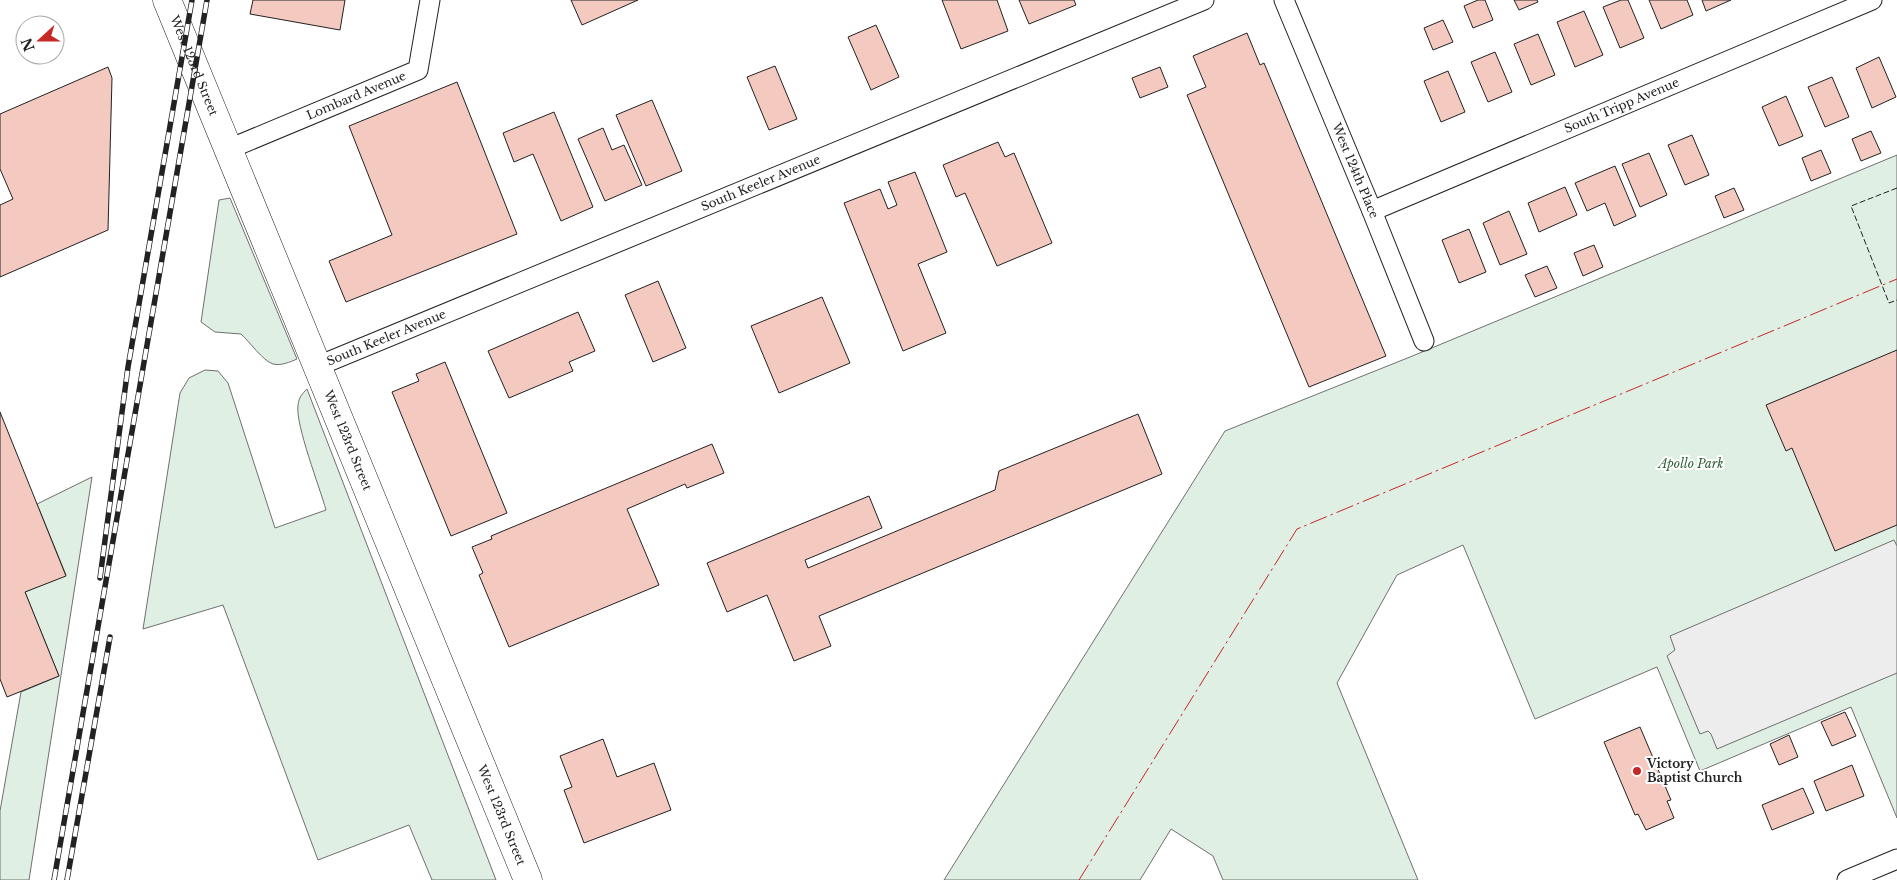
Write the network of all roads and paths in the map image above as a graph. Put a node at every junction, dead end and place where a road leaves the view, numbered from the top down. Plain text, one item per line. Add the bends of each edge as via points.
1 (167, 0) edge
2 (430, 0) edge
3 (1204, 0) edge
4 (1284, 0) edge
5 (1872, 0) edge
6 (229, 149) junction
7 (1372, 211) junction
8 (1424, 341) dead end
9 (318, 366) junction
10 (1897, 859) edge
11 (528, 880) edge
12 (1847, 880) edge

1 - 6 street, West 123rd Street
2 - 6 street, Lombard Avenue via 418,70
3 - 9 street, South Keeler Avenue
4 - 7 street, West 124th Place
5 - 7 street, South Tripp Avenue
6 - 9 street, West 123rd Street
7 - 8 street, West 124th Place
9 - 11 street, West 123rd Street
10 - 12 street

